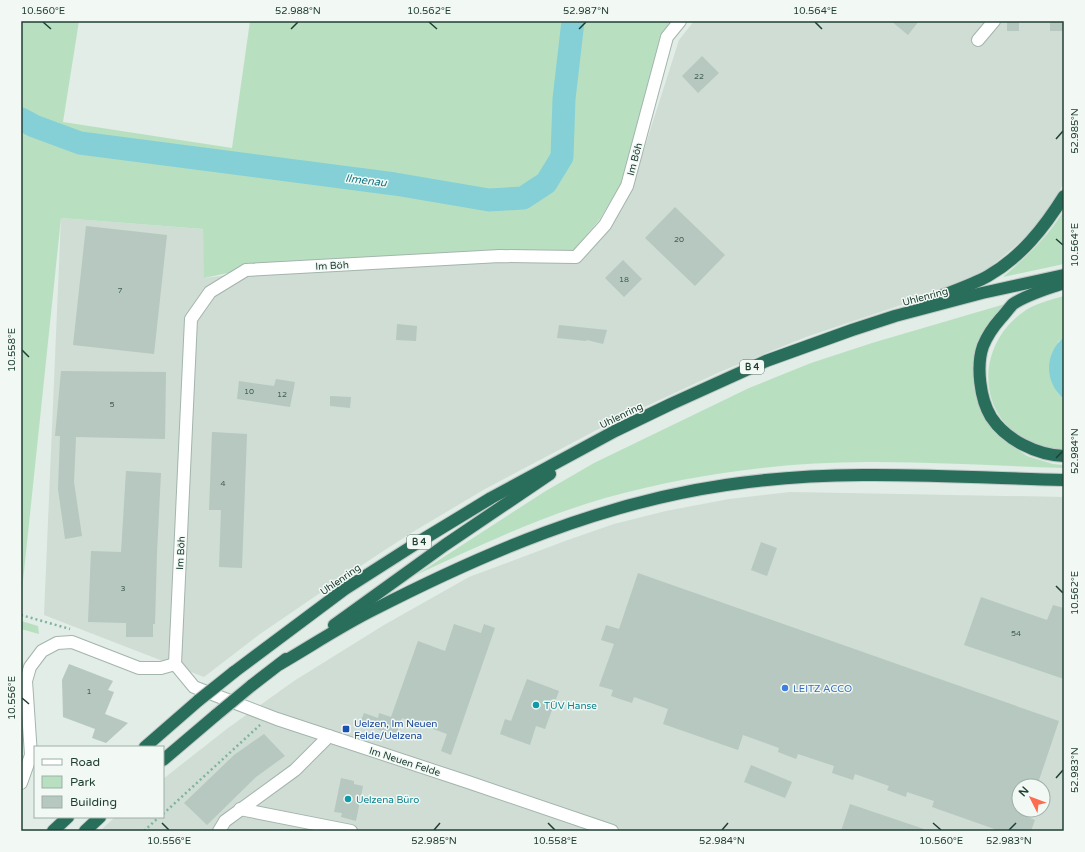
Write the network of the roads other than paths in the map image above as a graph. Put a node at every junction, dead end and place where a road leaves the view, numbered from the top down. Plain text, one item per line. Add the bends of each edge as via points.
1 (680, 21) edge
2 (994, 21) edge
3 (978, 40) dead end
4 (1064, 196) edge
5 (1064, 275) edge
6 (1064, 283) edge
7 (895, 316) junction
8 (615, 431) junction
9 (1064, 456) edge
10 (1064, 480) edge
11 (280, 664) junction
12 (178, 668) junction
13 (329, 736) junction
14 (146, 746) edge
15 (164, 759) edge
16 (21, 783) edge
17 (240, 809) junction
18 (67, 818) edge
19 (99, 818) edge
20 (53, 831) edge
21 (85, 831) edge
22 (219, 831) edge
23 (351, 831) edge
24 (612, 831) edge

1 - 12 street, Im Böh via 667,37 627,186 605,224 576,257 500,256 246,270 210,292 190,319
2 - 3 street
4 - 7 highway via 1050,219 1029,244 1010,261 987,276
5 - 7 highway, Uhlenring / B 4
6 - 9 highway via 1037,292 1013,305 994,326 983,347 979,369 982,393 991,417 1009,437 1030,449
7 - 8 highway, Uhlenring / B 4 via 766,361
8 - 11 highway, B 4 via 445,545
8 - 14 highway, Uhlenring / B 4, bridge via 491,498 345,589 234,672
10 - 11 highway via 877,475 789,478 725,485 662,497 567,524 465,565 371,611
11 - 15 highway, B 4, bridge
12 - 13 street, Im Neuen Felde via 194,687
12 - 16 street via 139,668 72,642 57,643 42,651 30,667 26,681 31,755
13 - 17 street via 296,770
13 - 24 street, Im Neuen Felde
17 - 22 street via 225,821
17 - 23 street
18 - 20 highway
19 - 21 highway

